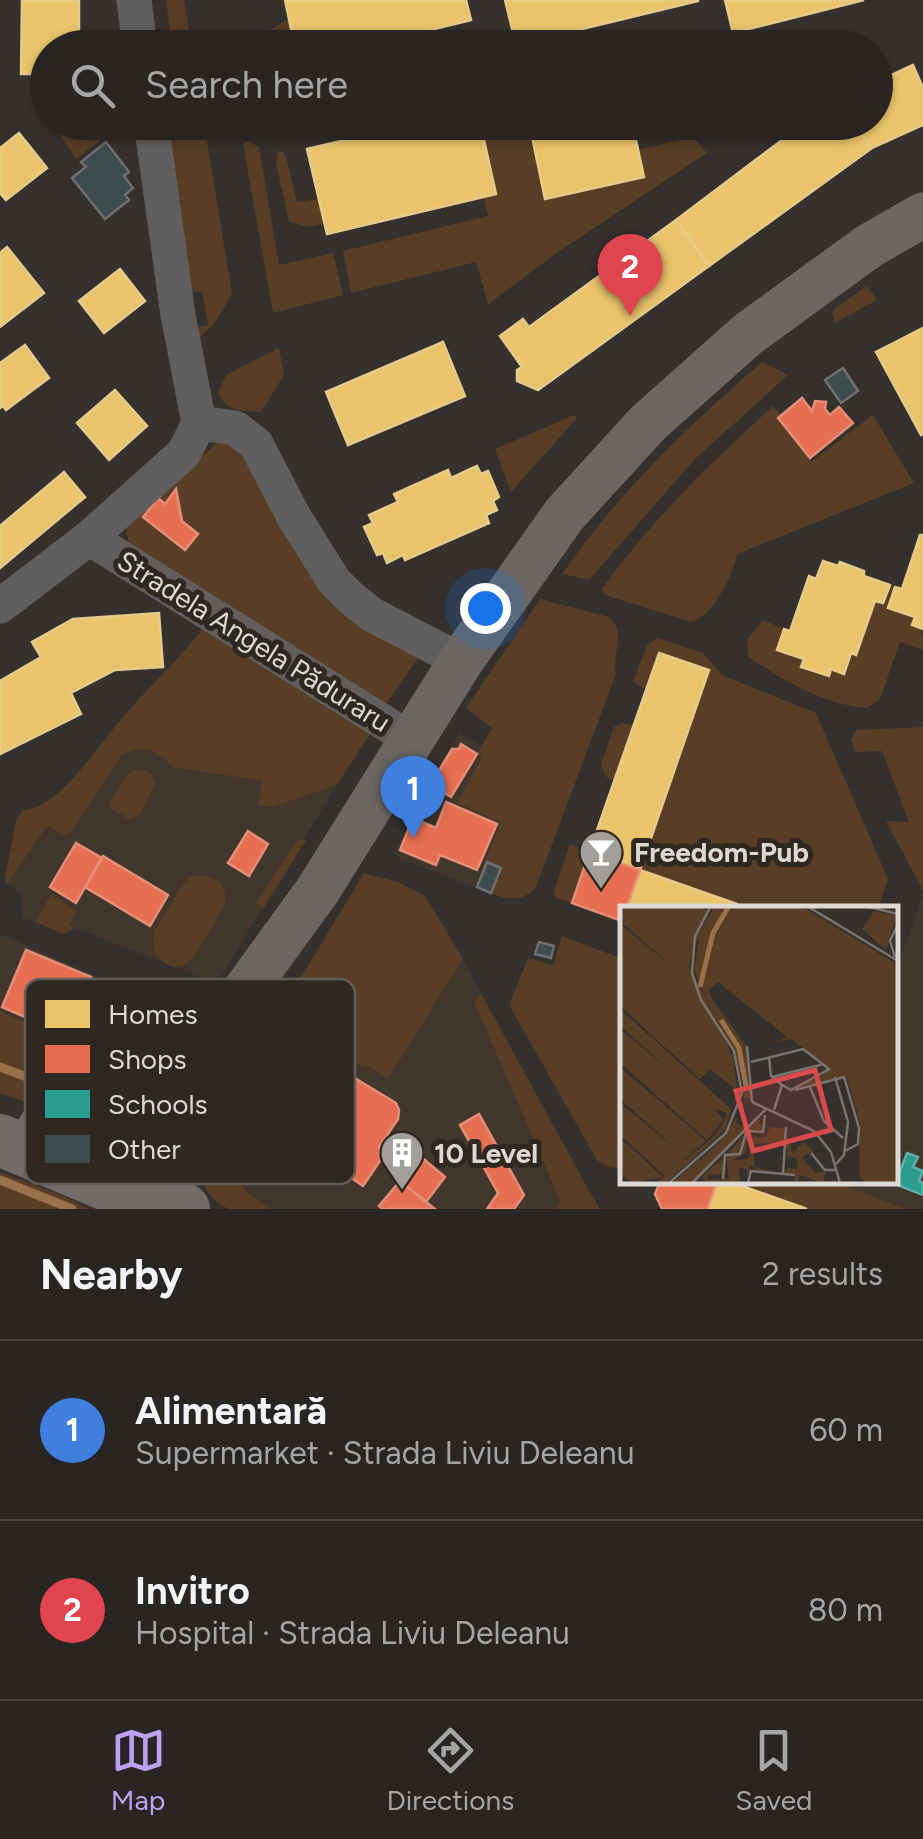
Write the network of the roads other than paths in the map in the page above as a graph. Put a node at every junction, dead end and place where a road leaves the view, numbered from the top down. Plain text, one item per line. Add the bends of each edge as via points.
1 (134, 0) edge
2 (138, 30) edge
3 (154, 140) edge
4 (923, 215) edge
5 (200, 423) junction
6 (89, 538) junction
7 (0, 606) edge
8 (461, 661) junction
9 (412, 740) junction
10 (267, 979) edge
11 (0, 1112) edge
12 (25, 1122) edge
13 (0, 1125) edge
14 (25, 1134) edge
15 (0, 1140) edge
16 (25, 1151) edge
17 (0, 1156) edge
18 (25, 1163) edge
19 (104, 1184) edge
20 (107, 1184) edge
21 (194, 1184) edge
22 (149, 1195) edge
23 (216, 1209) edge

1 - 2 street
3 - 5 street
4 - 8 main road via 753,330 648,423 564,516
5 - 6 street via 184,454
5 - 8 street via 235,428 256,444 294,517 351,598
6 - 7 street, Stradela Angela Păduraru
6 - 9 street, Stradela Angela Păduraru
8 - 9 main road
9 - 10 main road
11 - 12 highway
13 - 14 highway
15 - 16 highway
17 - 18 highway
19 - 22 highway
20 - 22 highway
21 - 23 highway

